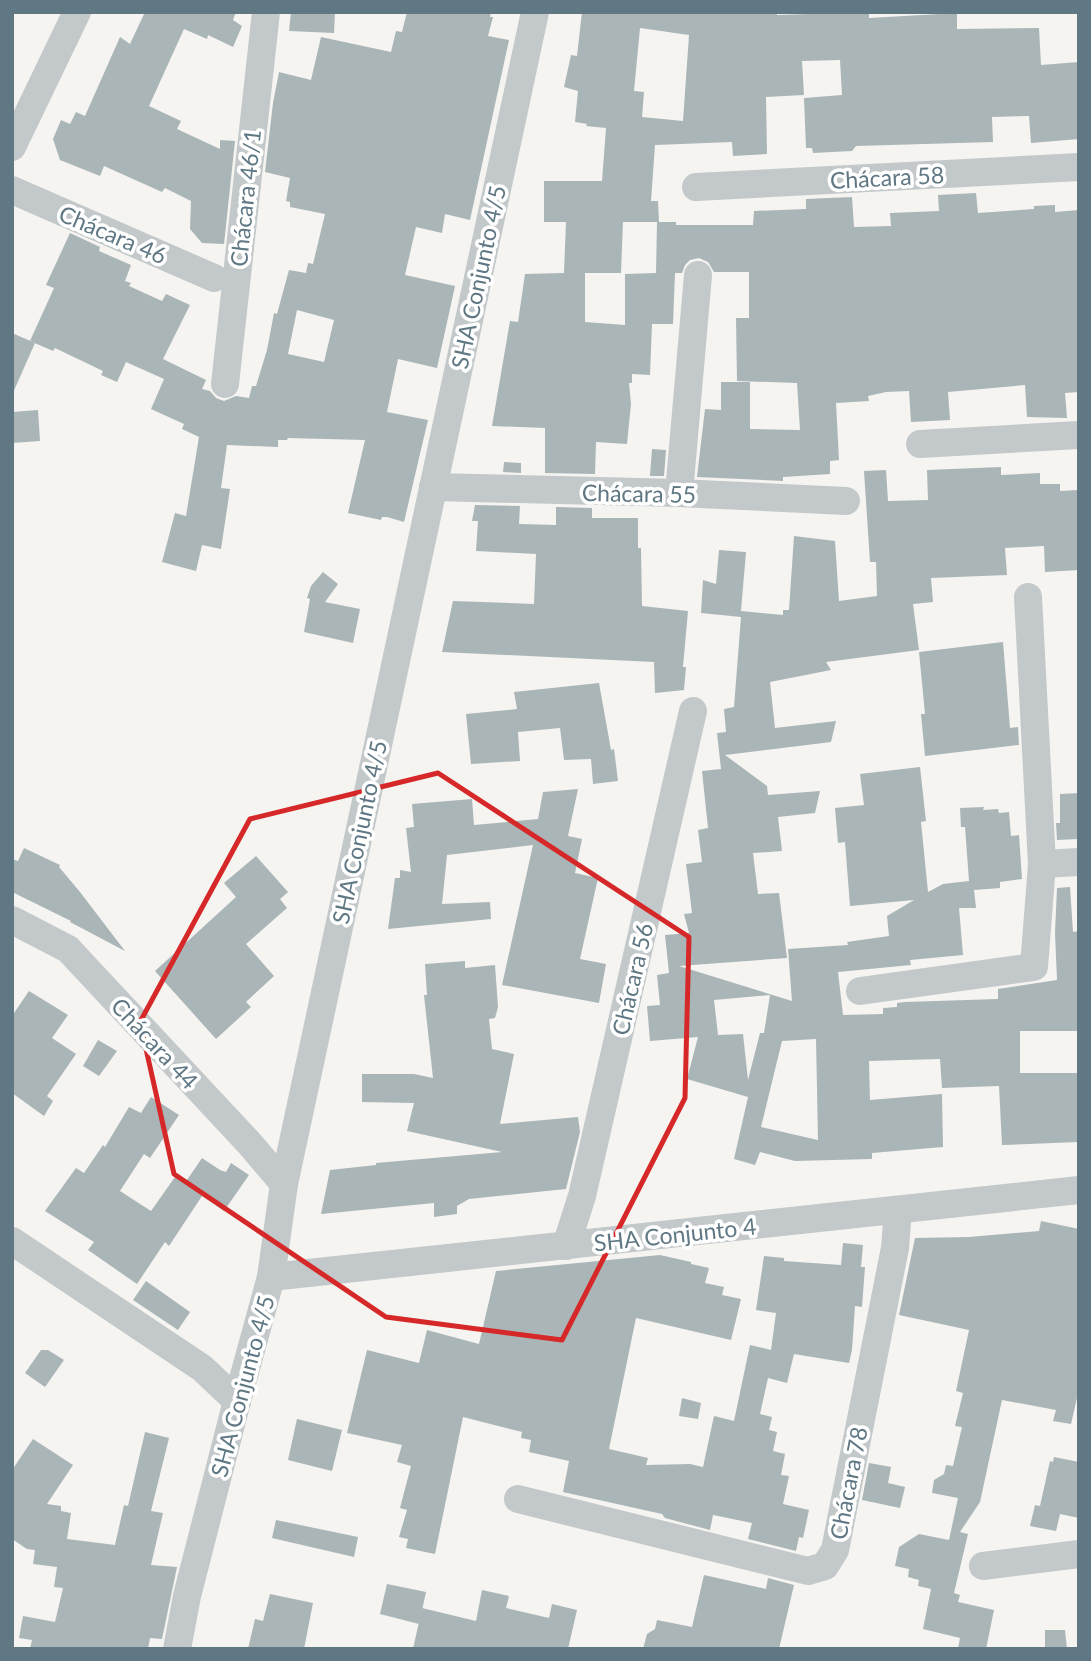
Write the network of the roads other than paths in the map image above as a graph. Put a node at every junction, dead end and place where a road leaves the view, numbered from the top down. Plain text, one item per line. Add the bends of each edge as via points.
1 (77, 12) edge
2 (266, 12) edge
3 (535, 12) edge
4 (12, 147) edge
5 (1079, 167) edge
6 (696, 187) dead end
7 (12, 190) edge
8 (698, 275) dead end
9 (214, 278) dead end
10 (225, 384) dead end
11 (1079, 435) edge
12 (920, 444) dead end
13 (433, 487) junction
14 (679, 493) junction
15 (845, 501) dead end
16 (1028, 597) dead end
17 (693, 711) dead end
18 (1079, 862) edge
19 (1042, 864) junction
20 (12, 920) edge
21 (860, 991) dead end
22 (284, 1184) junction
23 (1079, 1190) edge
24 (898, 1210) junction
25 (12, 1241) edge
26 (566, 1246) junction
27 (271, 1277) junction
28 (237, 1401) junction
29 (518, 1499) dead end
30 (1079, 1554) edge
31 (983, 1566) dead end
32 (177, 1649) edge

1 - 4 street
2 - 10 street, Chácara 46/1
3 - 13 street, SHA Conjunto 4/5
5 - 6 street, Chácara 58
7 - 9 street, Chácara 46
8 - 14 street
11 - 12 street
13 - 14 street, Chácara 55
13 - 22 street, SHA Conjunto 4/5
14 - 15 street, Chácara 55
16 - 19 street
17 - 26 street, Chácara 56 via 582,1196
18 - 19 street
19 - 21 street via 1034,967
20 - 22 street, Chácara 44 via 68,949
22 - 27 street, SHA Conjunto 4/5
23 - 24 street, SHA Conjunto 4
24 - 26 street, SHA Conjunto 4
24 - 29 street, Chácara 78 via 895,1248 835,1550 825,1566 808,1571
25 - 28 street via 202,1368
26 - 27 street, SHA Conjunto 4
27 - 28 street, SHA Conjunto 4/5
28 - 32 street, SHA Conjunto 4/5
30 - 31 street

